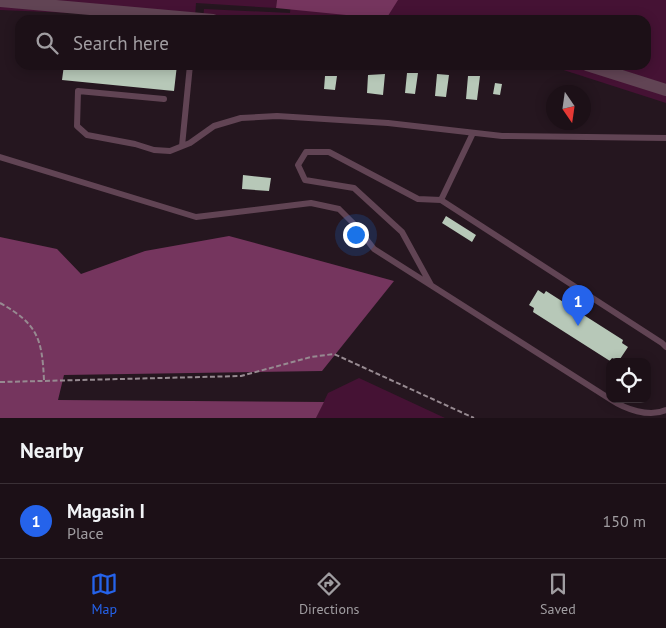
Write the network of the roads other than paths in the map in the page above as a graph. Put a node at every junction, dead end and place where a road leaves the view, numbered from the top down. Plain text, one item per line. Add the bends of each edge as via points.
1 (0, 1) edge
2 (152, 15) edge
3 (190, 70) edge
4 (603, 70) edge
5 (666, 90) edge
6 (164, 100) dead end
7 (473, 133) junction
8 (666, 138) edge
9 (182, 146) junction
10 (0, 157) edge
11 (442, 200) junction
12 (431, 286) junction
13 (666, 348) edge
14 (606, 396) edge
15 (616, 403) edge
16 (666, 410) edge

1 - 2 street
3 - 9 lane
4 - 5 street
6 - 9 lane via 78,91 77,126 87,135 154,150 170,151
7 - 8 lane
7 - 9 lane via 388,123 278,116 241,118 214,126
7 - 11 lane
10 - 12 lane via 196,217 311,203 339,209 374,249
11 - 12 lane via 418,199 329,152 306,152 298,165 305,180 354,188 396,225
11 - 13 lane via 662,342
12 - 14 lane
15 - 16 lane via 625,409 658,414

